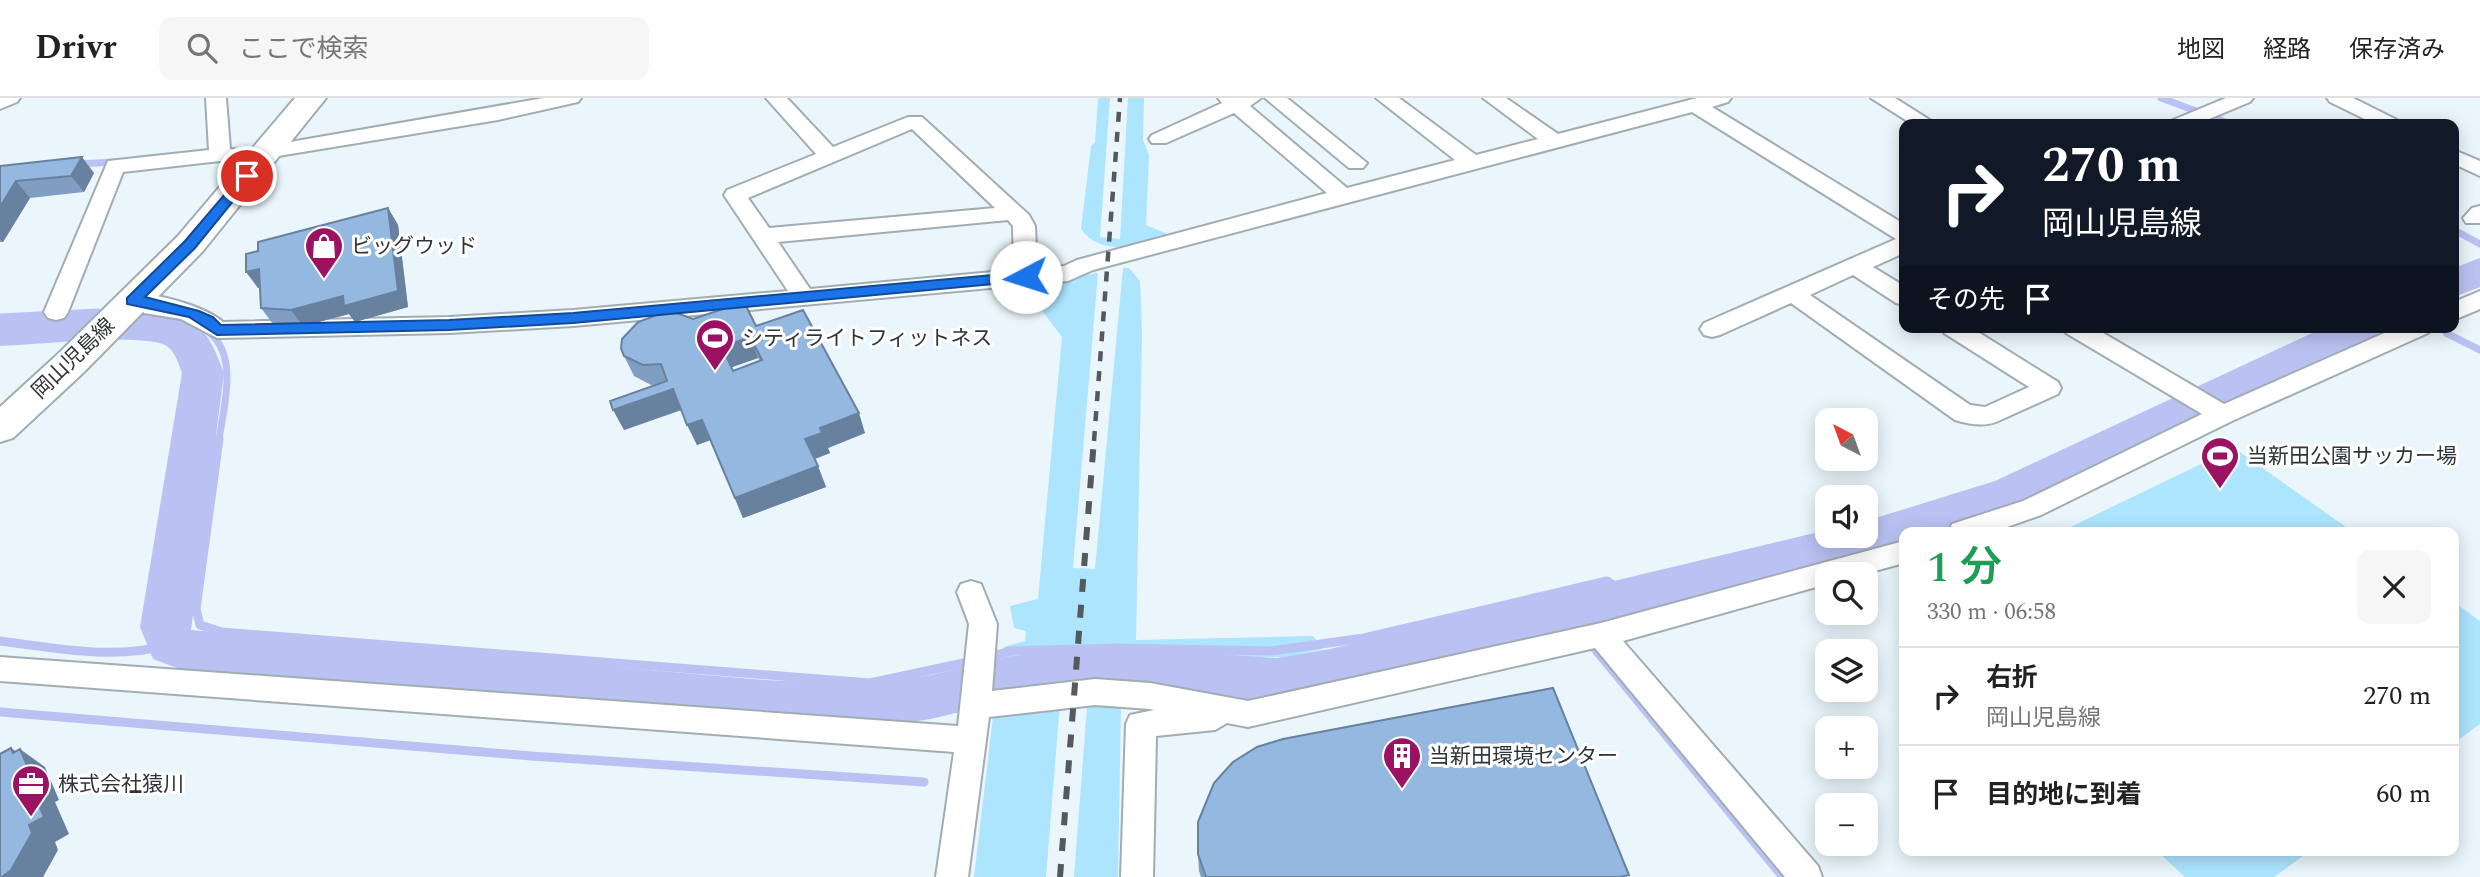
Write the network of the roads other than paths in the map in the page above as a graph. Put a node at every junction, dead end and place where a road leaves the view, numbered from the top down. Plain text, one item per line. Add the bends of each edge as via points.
1 (10, 98) edge
2 (216, 98) edge
3 (310, 98) edge
4 (571, 98) edge
5 (776, 98) edge
6 (1275, 98) edge
7 (1386, 98) edge
8 (1493, 98) edge
9 (1881, 98) edge
10 (2243, 98) edge
11 (2337, 98) edge
12 (1238, 100) edge
13 (1706, 101) edge
14 (0, 103) edge
15 (1917, 119) edge
16 (2192, 119) edge
17 (2380, 119) edge
18 (1160, 139) dead end
19 (1555, 141) junction
20 (220, 153) junction
21 (265, 155) junction
22 (829, 156) junction
23 (2459, 161) edge
24 (1356, 163) dead end
25 (1473, 163) junction
26 (2480, 169) edge
27 (1343, 196) junction
28 (1014, 213) junction
29 (1899, 231) edge
30 (763, 236) junction
31 (1899, 246) edge
32 (1855, 266) junction
33 (1026, 277) junction
34 (1792, 293) junction
35 (1899, 294) edge
36 (804, 297) junction
37 (56, 312) dead end
38 (114, 319) junction
39 (1712, 328) dead end
40 (1962, 333) edge
41 (2084, 333) edge
42 (2406, 333) edge
43 (2218, 412) junction
44 (0, 428) edge
45 (1977, 527) edge
46 (1899, 553) edge
47 (971, 592) dead end
48 (1591, 638) junction
49 (981, 651) joint
50 (0, 669) edge
51 (976, 703) junction
52 (1248, 714) junction
53 (970, 740) junction
54 (952, 877) edge
55 (1137, 877) edge
56 (1806, 877) edge

1 - 14 street
2 - 20 street
3 - 21 main road, 岡山児島線
4 - 21 street
5 - 22 street
6 - 24 street
7 - 25 street
8 - 19 street
9 - 15 street
10 - 16 street
11 - 17 street
12 - 18 street
12 - 27 street
13 - 19 street
13 - 29 street
19 - 25 street
20 - 21 street
20 - 37 street via 115,166
21 - 38 main road, 岡山児島線 via 190,244
22 - 28 street via 915,121
22 - 30 street via 735,195
23 - 26 street
25 - 27 street
27 - 33 street via 1068,273
28 - 30 street
28 - 33 street via 1024,226
30 - 36 street
31 - 32 street
32 - 34 street
32 - 35 street
33 - 36 street
34 - 39 street
34 - 40 street via 1964,414 1987,416 2049,388
36 - 38 street via 463,324 217,330 208,320 174,307 152,307 152,302
38 - 44 main road, 岡山児島線
41 - 43 street
42 - 43 street
43 - 45 street via 2032,508
46 - 48 street
47 - 49 street via 983,624
48 - 52 street
48 - 56 street
49 - 51 street
50 - 53 street
51 - 52 street via 1095,692 1150,696
51 - 53 street
52 - 55 street via 1141,724
53 - 54 street

